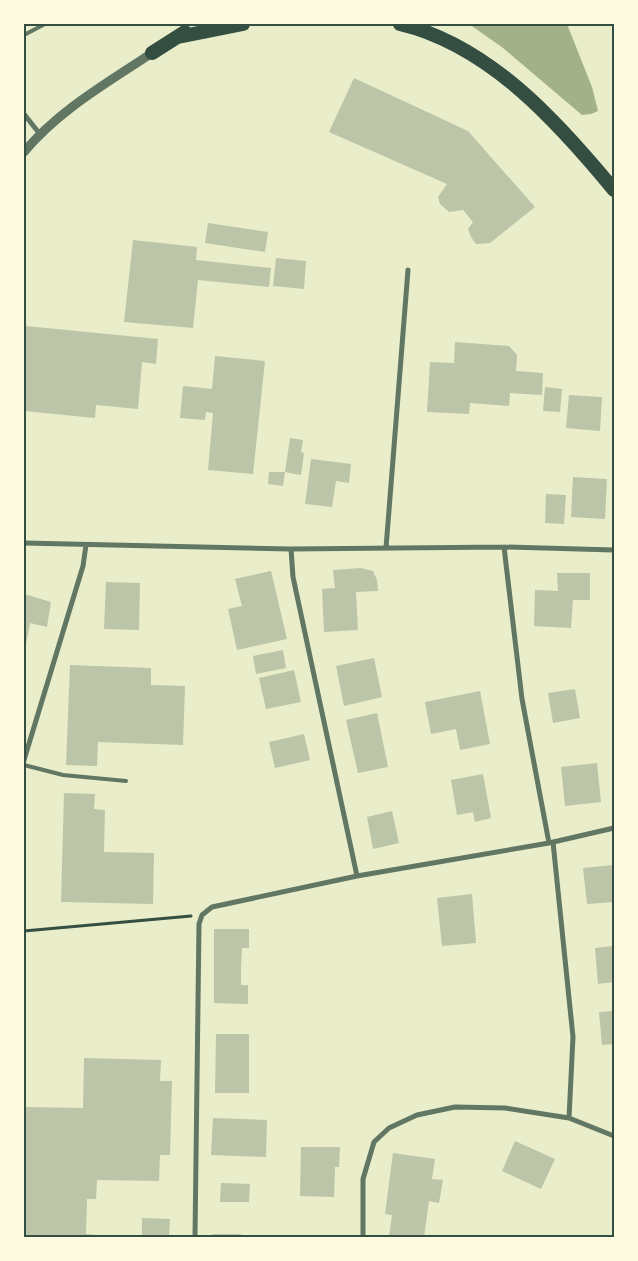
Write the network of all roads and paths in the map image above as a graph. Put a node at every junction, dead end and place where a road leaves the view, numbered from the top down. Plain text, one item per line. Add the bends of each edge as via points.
1 (45, 24) edge
2 (198, 24) edge
3 (243, 24) edge
4 (400, 24) edge
5 (24, 35) edge
6 (178, 37) junction
7 (152, 53) joint
8 (24, 114) edge
9 (39, 133) junction
10 (24, 152) edge
11 (614, 190) edge
12 (408, 270) dead end
13 (24, 543) edge
14 (86, 545) junction
15 (504, 547) junction
16 (290, 548) junction
17 (386, 548) junction
18 (614, 550) edge
19 (24, 760) edge
20 (24, 765) edge
21 (126, 781) dead end
22 (614, 828) edge
23 (551, 842) junction
24 (357, 876) junction
25 (202, 914) junction
26 (24, 931) edge
27 (569, 1118) junction
28 (614, 1136) edge
29 (195, 1237) edge
30 (362, 1237) edge

1 - 5 lane
2 - 6 highway
3 - 6 highway
4 - 11 highway via 440,36 484,62 562,130
6 - 7 highway
7 - 9 street
8 - 9 street
9 - 10 street
12 - 17 street
13 - 14 street
14 - 16 street
14 - 19 street via 83,566
15 - 17 street
15 - 18 street
15 - 23 street via 522,699
16 - 17 street
16 - 24 street via 293,577
20 - 21 lane via 63,776
22 - 23 street
23 - 24 street
23 - 27 street via 573,1037
24 - 25 street via 212,907
25 - 26 path
25 - 29 street via 199,924
27 - 28 street
27 - 30 street via 505,1108 455,1107 417,1115 389,1128 374,1142 363,1179

